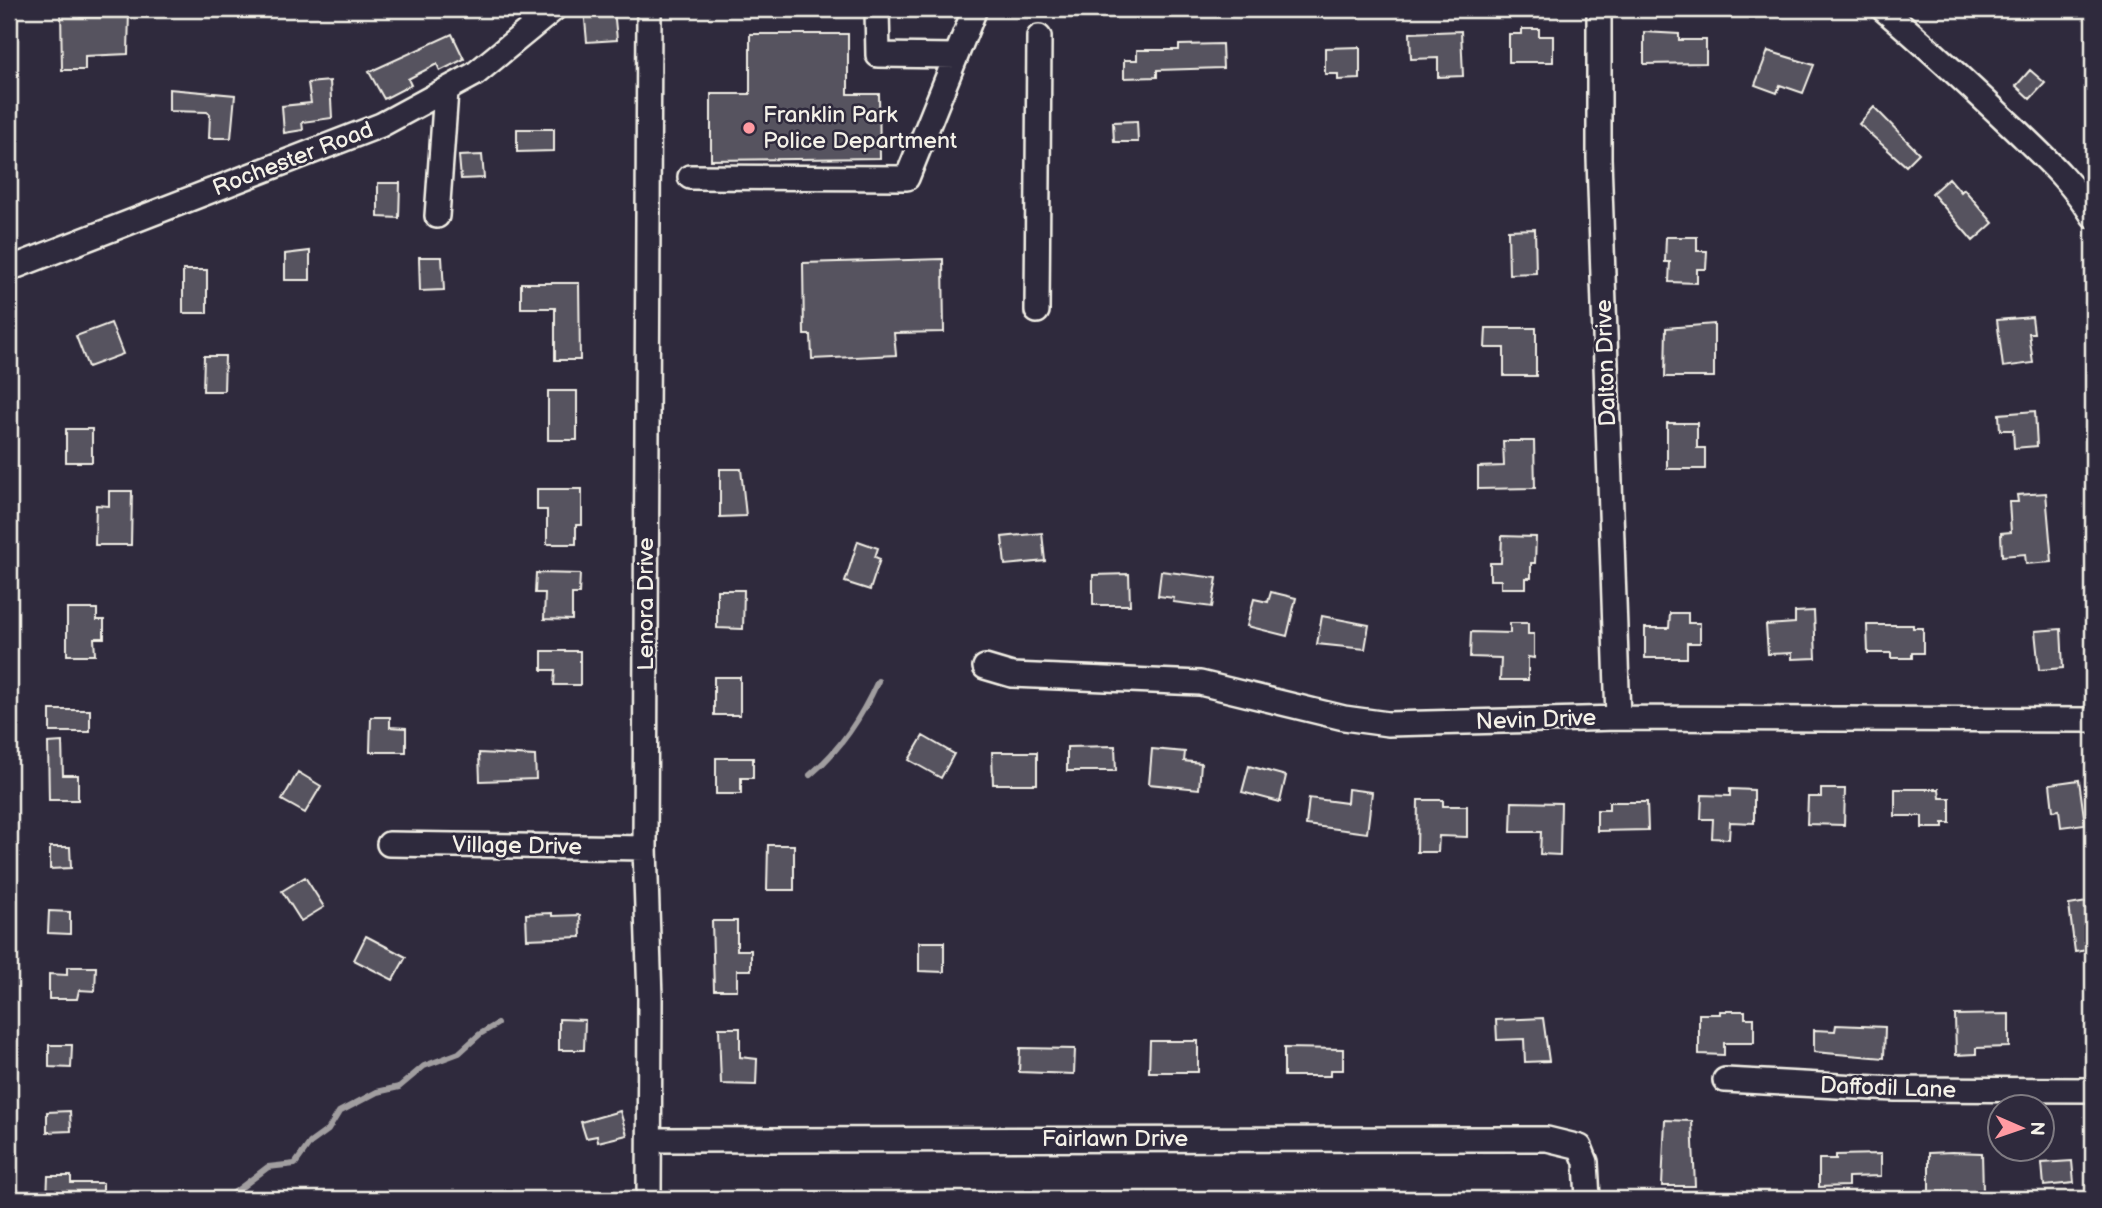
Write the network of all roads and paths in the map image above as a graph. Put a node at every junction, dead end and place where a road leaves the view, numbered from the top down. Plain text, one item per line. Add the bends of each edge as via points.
1 (554, 9) edge
2 (649, 9) edge
3 (877, 9) edge
4 (975, 9) edge
5 (1599, 9) edge
6 (1882, 9) edge
7 (1039, 37) dead end
8 (956, 56) junction
9 (446, 91) junction
10 (690, 177) dead end
11 (437, 216) dead end
12 (2093, 216) edge
13 (9, 269) edge
14 (1037, 311) dead end
15 (985, 667) dead end
16 (1618, 718) junction
17 (2093, 720) edge
18 (389, 844) dead end
19 (645, 848) junction
20 (1726, 1080) dead end
21 (2093, 1090) edge
22 (649, 1140) junction
23 (649, 1199) edge
24 (1588, 1199) edge

1 - 9 street, Rochester Road via 475,74
2 - 19 street, Lenora Drive
3 - 8 street via 878,55
4 - 8 street
5 - 16 street, Dalton Drive
6 - 12 street via 1939,56 2051,164
7 - 14 street
8 - 10 street via 906,178
9 - 11 street
9 - 13 street, Rochester Road via 325,148
15 - 16 street, Nevin Drive via 1012,675 1200,682 1344,718 1388,724
16 - 17 street, Nevin Drive
18 - 19 street, Village Drive
19 - 22 street, Lenora Drive
20 - 21 street, Daffodil Lane via 1908,1089
22 - 23 street, Lenora Drive
22 - 24 street, Fairlawn Drive via 1547,1139 1580,1147 1586,1162

